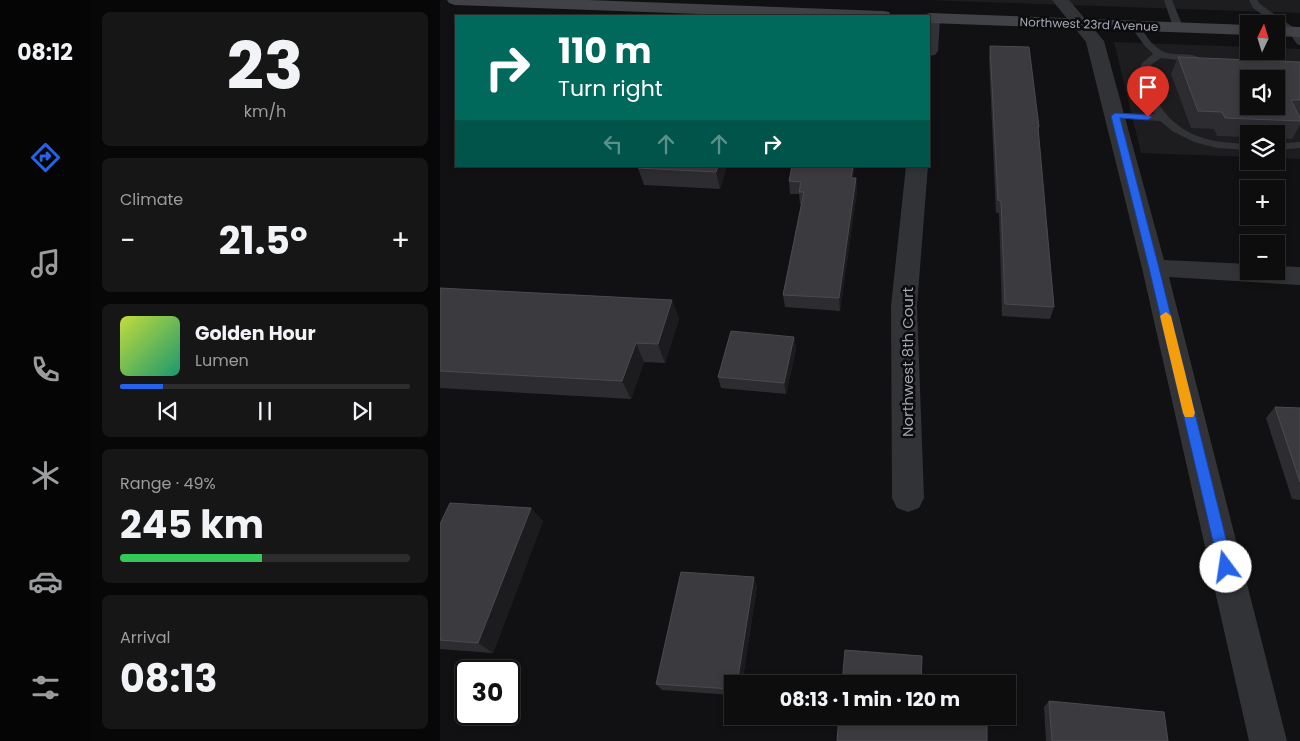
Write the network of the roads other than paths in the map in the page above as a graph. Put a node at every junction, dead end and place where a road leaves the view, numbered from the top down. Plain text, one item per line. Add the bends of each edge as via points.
1 (455, 0) edge
2 (1060, 0) edge
3 (1168, 0) edge
4 (1253, 0) edge
5 (856, 15) edge
6 (930, 18) edge
7 (1080, 24) junction
8 (1135, 26) junction
9 (1178, 28) junction
10 (1240, 30) edge
11 (1285, 33) edge
12 (1298, 35) edge
13 (1158, 55) junction
14 (1207, 59) edge
15 (1115, 116) junction
16 (1164, 118) junction
17 (1300, 145) edge
18 (1240, 146) edge
19 (1285, 146) edge
20 (918, 167) edge
21 (1154, 268) junction
22 (1300, 276) edge
23 (908, 498) dead end
24 (1268, 741) edge

1 - 5 main road
2 - 7 street
3 - 9 lane
4 - 12 lane via 1256,6
6 - 7 main road, Northwest 23rd Avenue
7 - 8 main road, Northwest 23rd Avenue
7 - 15 street via 1095,41
8 - 9 main road, Northwest 23rd Avenue
8 - 13 lane via 1148,47
9 - 10 main road, Northwest 23rd Avenue
11 - 12 main road
13 - 14 lane
13 - 16 lane via 1146,64 1143,74 1153,105
15 - 16 lane
15 - 21 street
16 - 18 lane via 1181,133 1199,140
17 - 19 lane
20 - 23 street, Northwest 8th Court via 904,306
21 - 22 street
21 - 24 street

